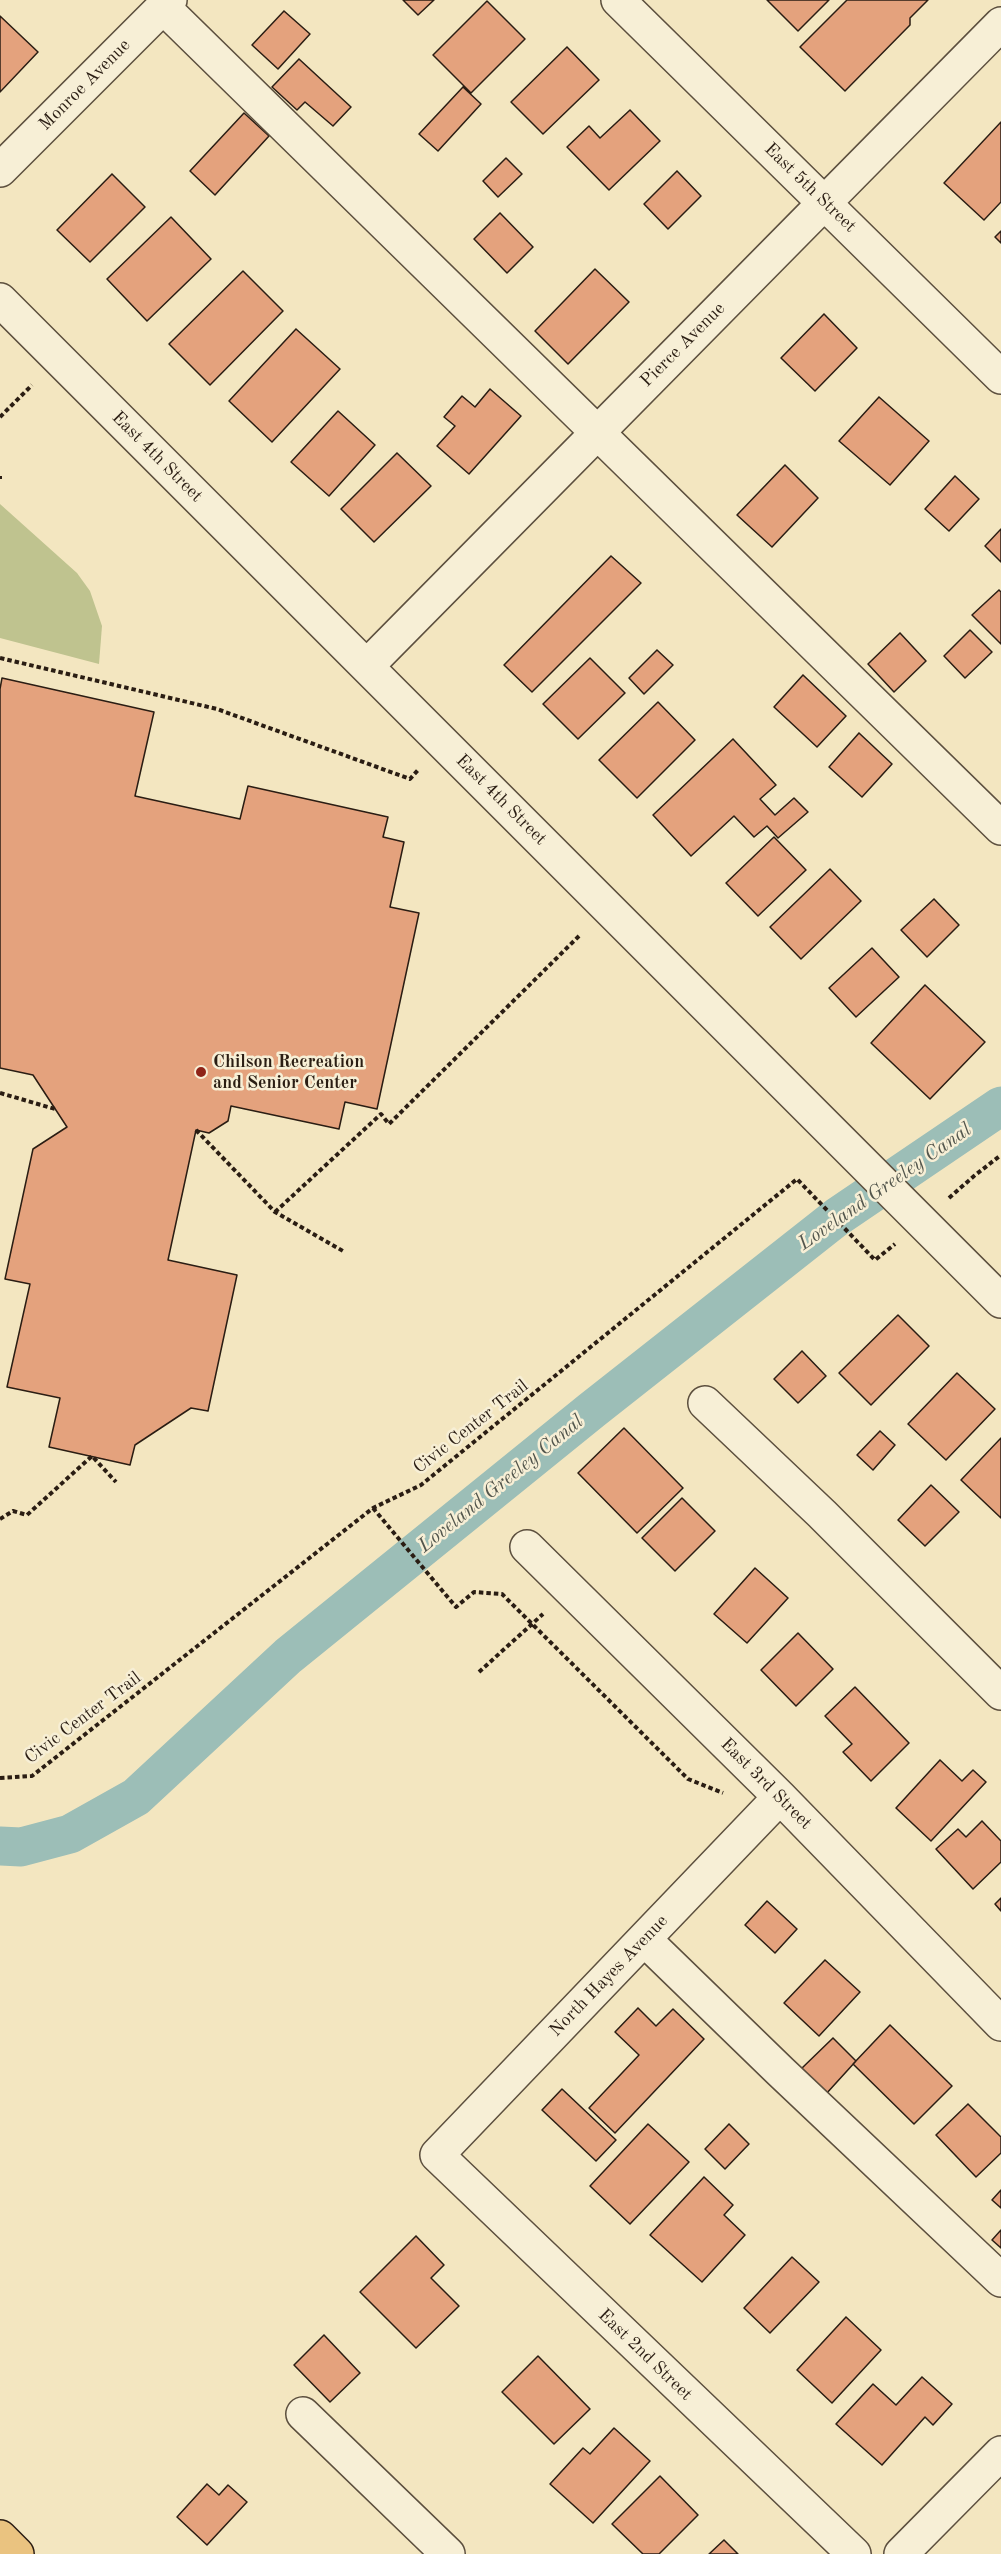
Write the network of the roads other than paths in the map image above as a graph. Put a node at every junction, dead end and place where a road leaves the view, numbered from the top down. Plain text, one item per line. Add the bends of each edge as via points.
1 (618, 0) edge
2 (166, 4) edge
3 (1001, 24) edge
4 (0, 170) edge
5 (824, 202) junction
6 (0, 300) edge
7 (1001, 377) edge
8 (596, 433) junction
9 (367, 666) junction
10 (1001, 828) edge
11 (1001, 1301) edge
12 (705, 1403) dead end
13 (527, 1547) dead end
14 (1001, 1694) edge
15 (780, 1797) junction
16 (644, 1939) junction
17 (1001, 2024) edge
18 (437, 2155) joint
19 (1001, 2280) edge
20 (303, 2415) dead end
21 (1001, 2453) edge
22 (0, 2537) edge
23 (17, 2554) edge
24 (448, 2554) edge
25 (854, 2554) edge
26 (901, 2554) edge

1 - 5 street, East 5th Street
2 - 4 street, Monroe Avenue
2 - 8 street
3 - 5 street, Pierce Avenue
5 - 7 street, East 5th Street
5 - 8 street, Pierce Avenue
6 - 9 street, East 4th Street
8 - 9 street, Pierce Avenue
8 - 10 street
9 - 11 street, East 4th Street
12 - 14 street
13 - 15 street, East 3rd Street
15 - 16 street, North Hayes Avenue
15 - 17 street, East 3rd Street
16 - 18 street, North Hayes Avenue
16 - 19 street
18 - 25 street, East 2nd Street
20 - 24 street
21 - 26 street
22 - 23 main road

